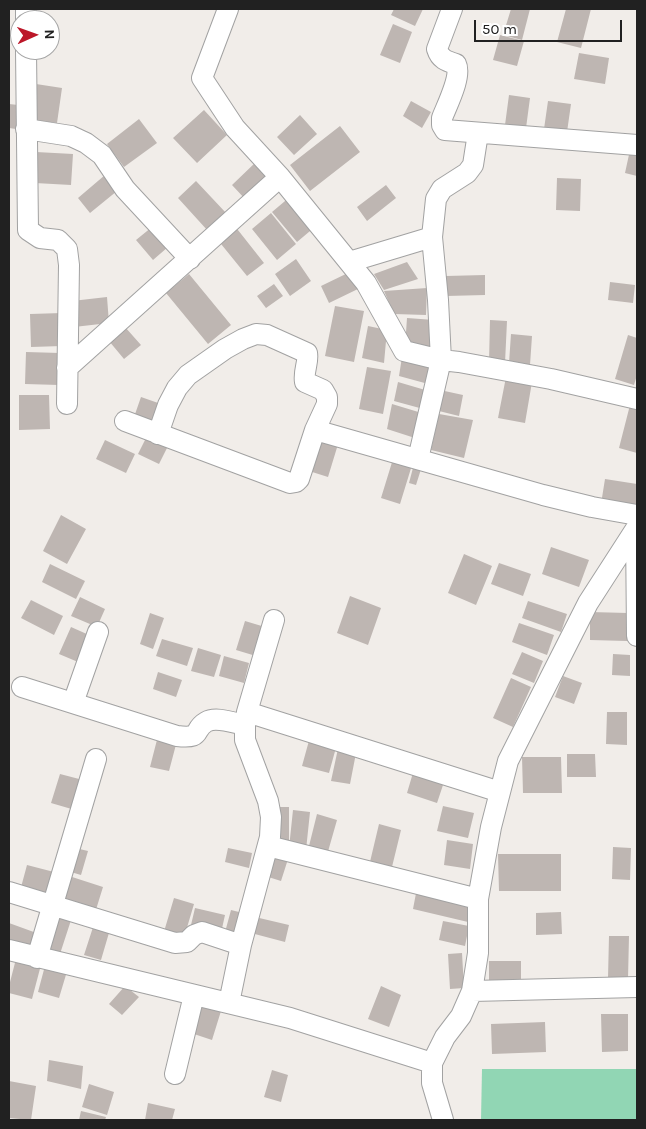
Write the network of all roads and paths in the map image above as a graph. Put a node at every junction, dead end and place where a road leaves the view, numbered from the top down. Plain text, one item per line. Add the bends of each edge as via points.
1 (228, 9) edge
2 (452, 9) edge
3 (26, 60) edge
4 (26, 130) junction
5 (478, 134) junction
6 (637, 145) edge
7 (280, 177) junction
8 (432, 237) junction
9 (190, 259) junction
10 (349, 262) junction
11 (441, 360) junction
12 (67, 368) junction
13 (637, 399) edge
14 (67, 404) dead end
15 (125, 421) dead end
16 (315, 430) junction
17 (158, 434) junction
18 (418, 459) junction
19 (637, 523) edge
20 (637, 604) edge
21 (274, 620) dead end
22 (98, 632) dead end
23 (637, 636) edge
24 (22, 687) dead end
25 (72, 703) junction
26 (246, 719) junction
27 (96, 759) dead end
28 (500, 792) junction
29 (268, 846) junction
30 (9, 892) edge
31 (478, 899) junction
32 (53, 906) junction
33 (241, 945) junction
34 (9, 950) edge
35 (37, 958) junction
36 (637, 987) edge
37 (472, 991) junction
38 (194, 995) junction
39 (229, 1003) junction
40 (432, 1062) junction
41 (175, 1074) dead end
42 (443, 1120) edge

1 - 7 street via 202,78 235,128
2 - 5 street via 437,49 439,55 458,68 442,125 445,130
3 - 4 street
4 - 9 street via 71,136 86,143 102,156 125,189
4 - 12 street via 28,230 40,238 58,240 66,249 69,265
5 - 6 street
5 - 8 street via 473,165 467,173 442,189 436,199
7 - 9 street
7 - 10 street
8 - 10 street
8 - 11 street
9 - 12 street
10 - 11 street via 366,283 404,351
11 - 13 street
11 - 18 street
12 - 14 street
15 - 17 street
16 - 17 street via 298,478 290,483
16 - 17 street via 328,396 323,390 305,382 307,352 267,335 256,334 225,349 188,375 177,388
16 - 18 street
18 - 19 street via 592,507
19 - 20 street
19 - 28 street via 588,603 508,761
20 - 23 street
21 - 26 street
22 - 25 street
24 - 25 street
25 - 26 street via 177,736 195,735 205,722 212,720
26 - 28 street
26 - 29 street via 245,740 271,817
27 - 32 street
28 - 31 street
29 - 31 street
29 - 33 street
30 - 32 street
31 - 37 street via 478,953
32 - 33 street via 175,943 188,942 202,932
32 - 35 street
33 - 39 street
34 - 35 street
35 - 38 street
36 - 37 street
37 - 40 street via 461,1016
38 - 39 street
38 - 41 street
39 - 40 street via 290,1018
40 - 42 street via 432,1083

